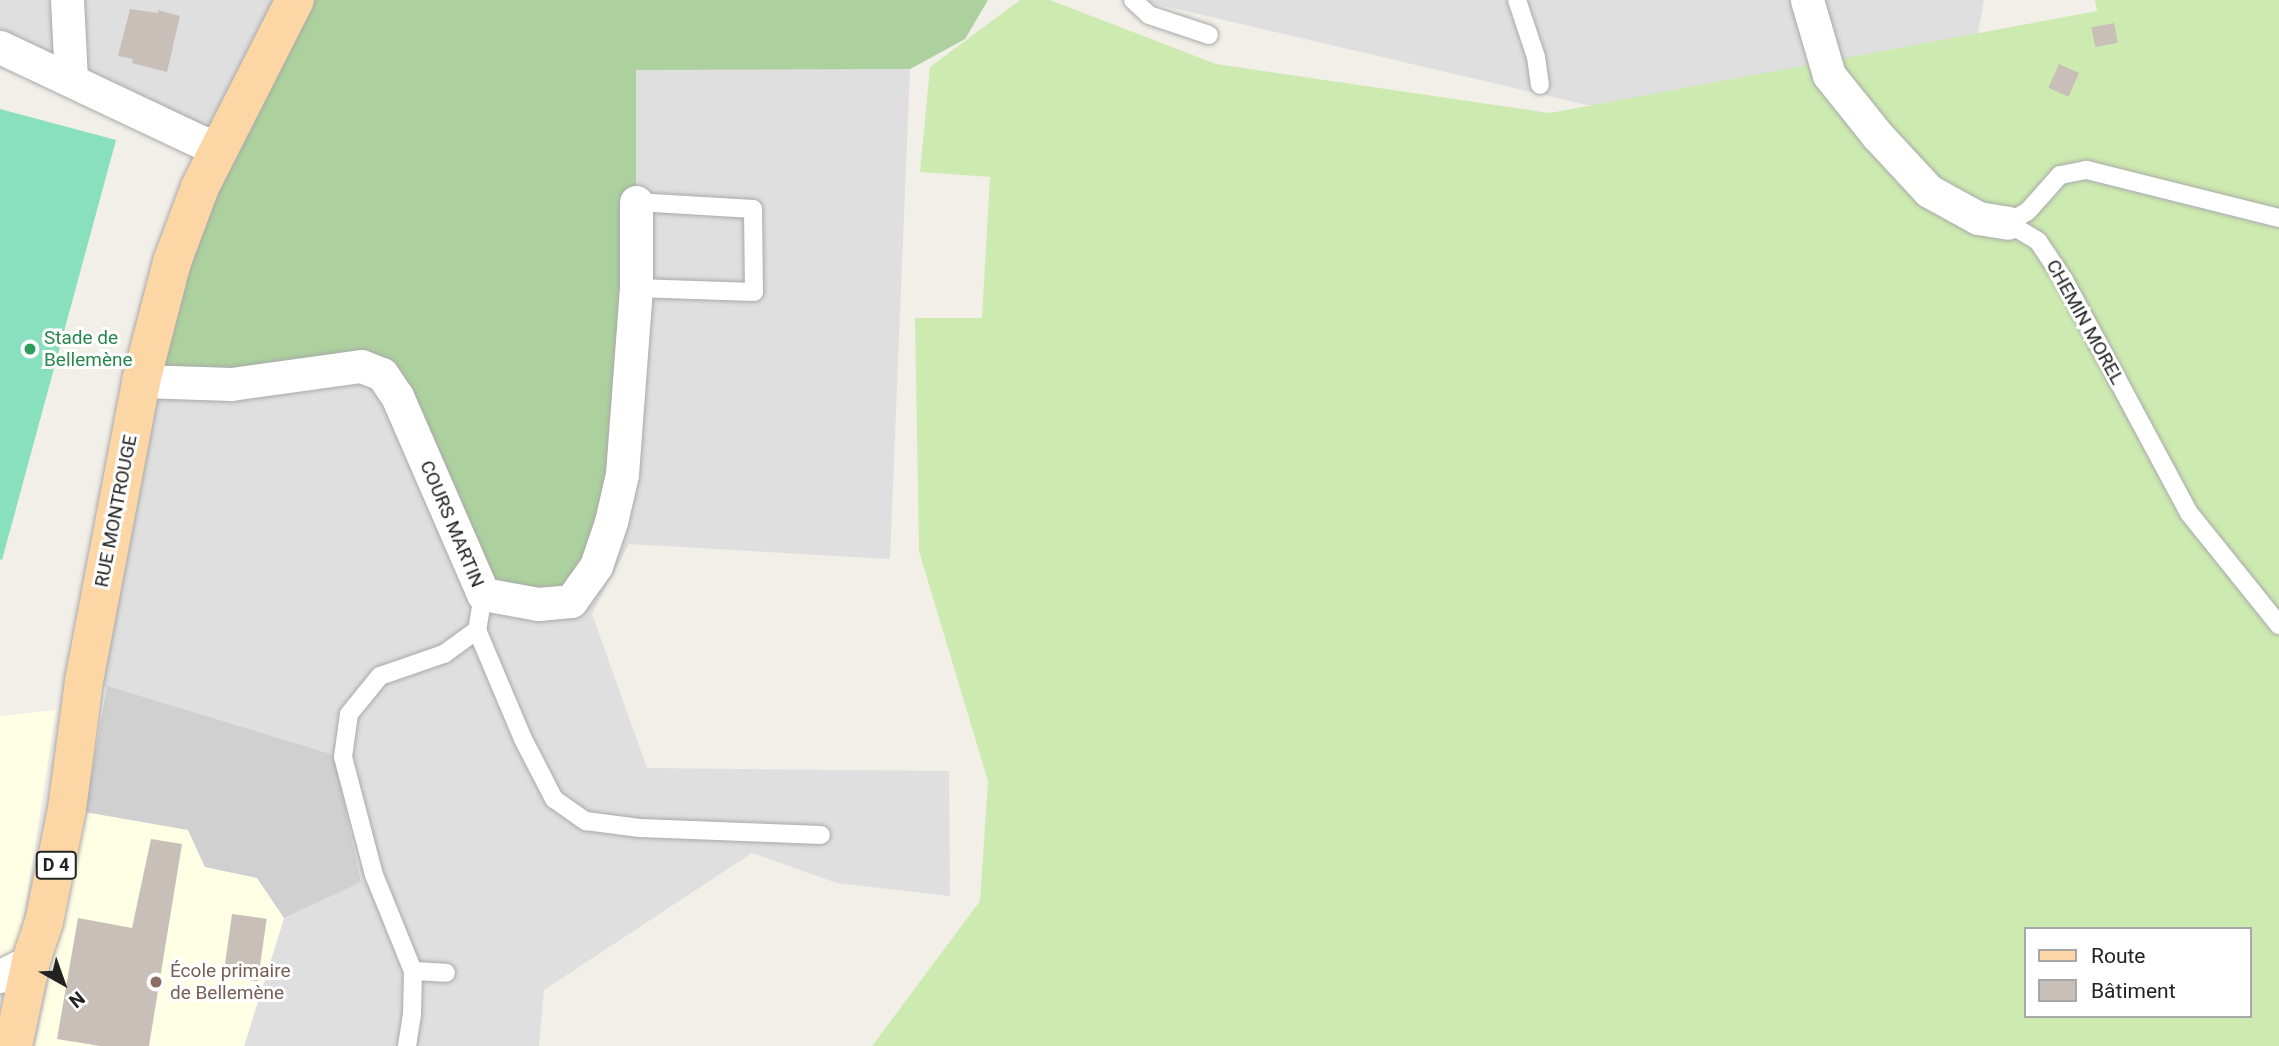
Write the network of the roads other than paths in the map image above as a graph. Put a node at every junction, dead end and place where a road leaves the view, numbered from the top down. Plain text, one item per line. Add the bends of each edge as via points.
1 (67, 0) edge
2 (295, 0) edge
3 (1133, 0) edge
4 (1517, 0) edge
5 (1807, 0) edge
6 (1209, 35) dead end
7 (0, 47) edge
8 (71, 80) junction
9 (1540, 85) dead end
10 (222, 144) junction
11 (636, 202) joint
12 (2279, 218) edge
13 (2008, 223) junction
14 (636, 288) junction
15 (141, 381) junction
16 (483, 594) junction
17 (2279, 625) edge
18 (477, 630) junction
19 (821, 835) dead end
20 (16, 968) edge
21 (413, 971) junction
22 (446, 973) dead end
23 (13, 1046) edge
24 (407, 1046) edge

1 - 8 street
2 - 10 main road, RUE MONTROUGE / D 4
3 - 6 lane via 1149,15
4 - 9 lane
5 - 13 street, CHEMIN MOREL via 1829,75 1877,135 1929,191 1978,218
7 - 8 street
8 - 10 street via 202,143
10 - 15 main road, RUE MONTROUGE / D 4 via 172,262
11 - 14 street, COURS MARTIN
11 - 14 lane via 754,209 754,292
12 - 13 lane via 2086,170 2060,175 2028,211
13 - 17 lane, CHEMIN MOREL via 2038,241 2064,280 2189,513
14 - 16 street, COURS MARTIN via 622,474 596,566 571,601 538,604
15 - 16 street, COURS MARTIN via 231,384 361,366 382,374 397,396
15 - 20 main road, RUE MONTROUGE / D 4 via 44,922
16 - 18 lane
18 - 19 lane via 554,799 586,821 640,828
18 - 21 lane via 444,654 380,676 349,714 343,757 374,876
20 - 23 main road, RUE MONTROUGE / D 4
21 - 22 lane
21 - 24 lane

